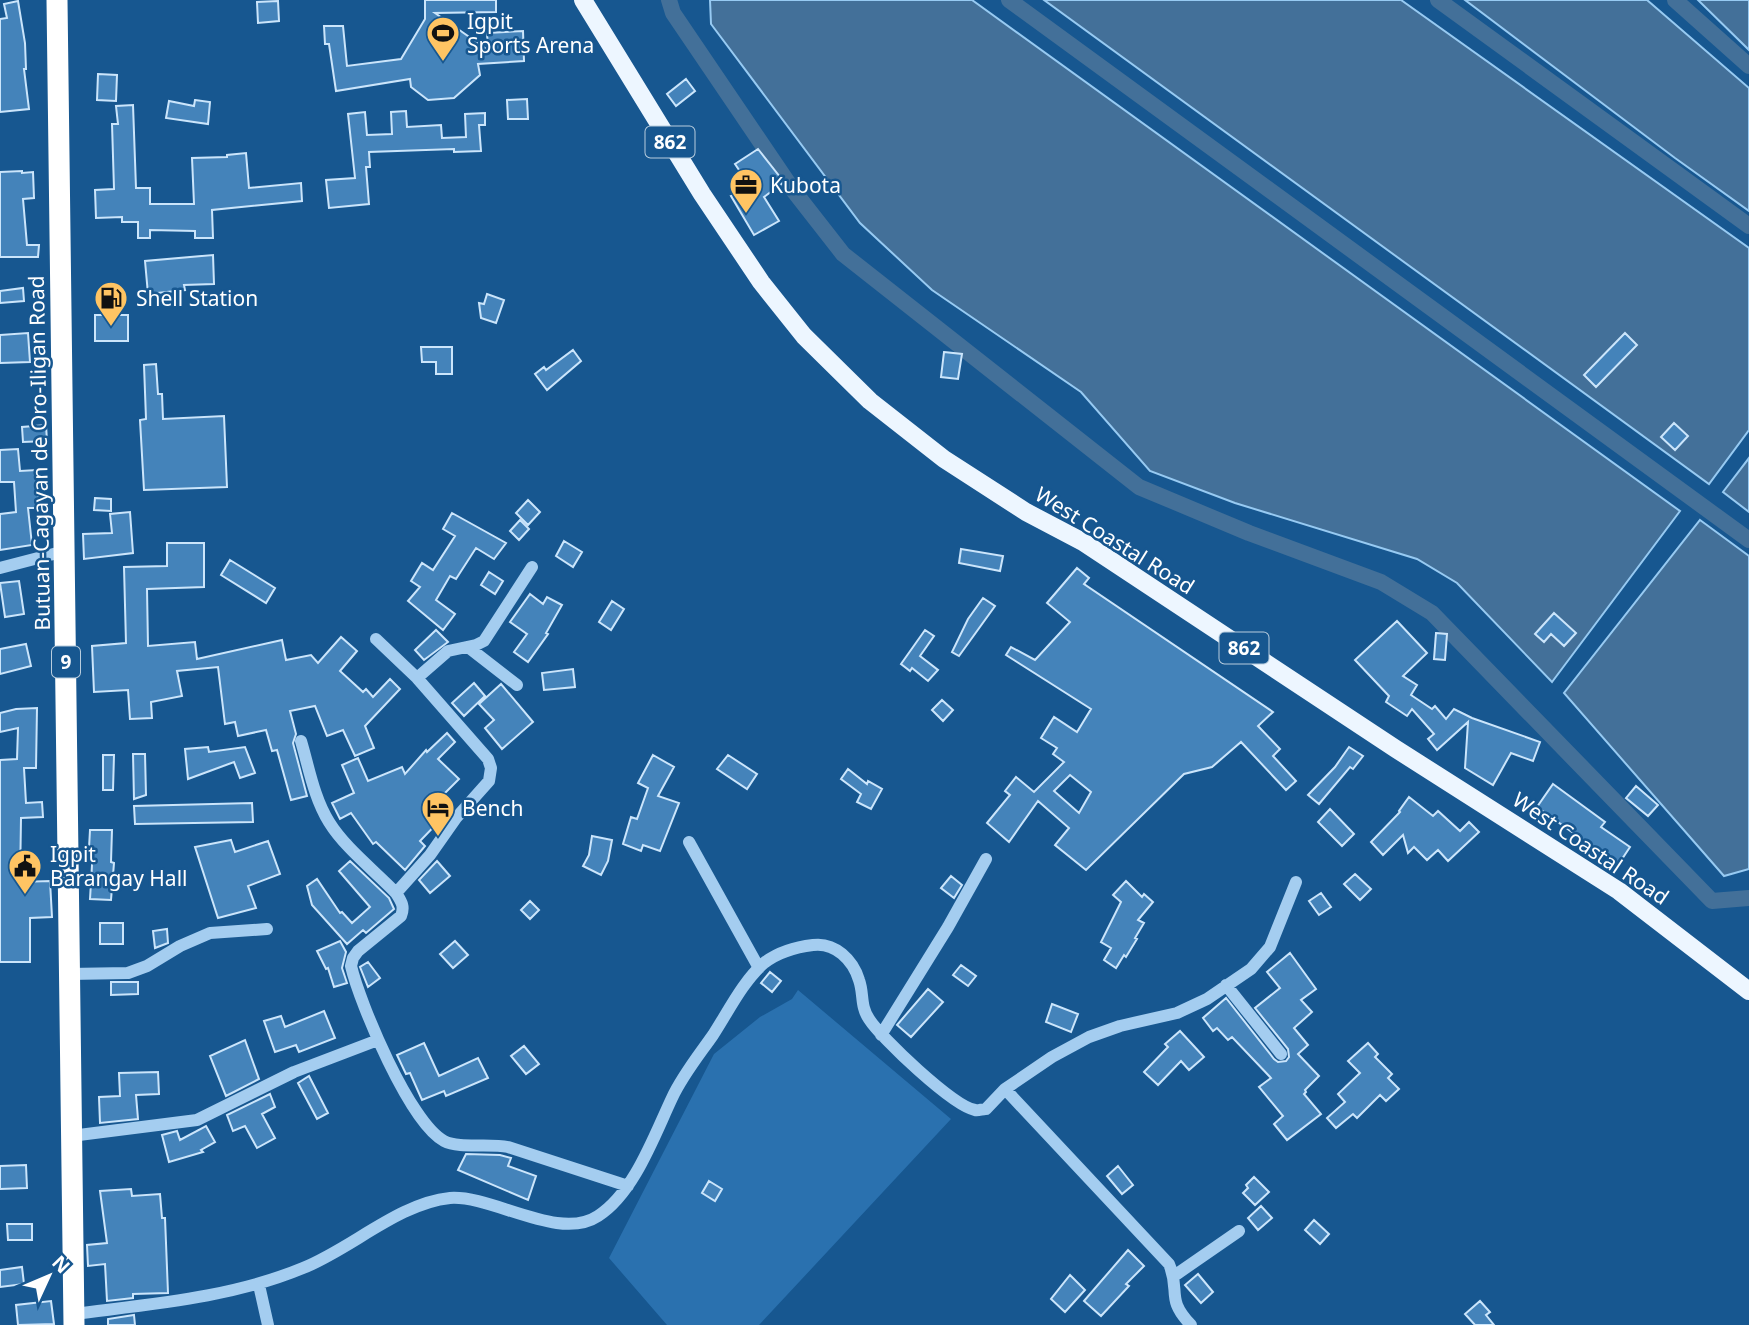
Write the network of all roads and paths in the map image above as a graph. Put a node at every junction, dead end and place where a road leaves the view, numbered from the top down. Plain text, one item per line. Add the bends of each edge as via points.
1 (57, 0) edge
2 (583, 0) edge
3 (65, 551) junction
4 (532, 567) dead end
5 (0, 568) edge
6 (376, 639) dead end
7 (468, 648) junction
8 (417, 678) junction
9 (517, 685) dead end
10 (301, 741) dead end
11 (689, 842) dead end
12 (986, 859) dead end
13 (1296, 881) dead end
14 (396, 892) junction
15 (267, 929) dead end
16 (759, 968) junction
17 (69, 974) junction
18 (1227, 985) junction
19 (1749, 991) edge
20 (881, 1035) junction
21 (378, 1040) junction
22 (1281, 1054) dead end
23 (1005, 1089) junction
24 (71, 1136) junction
25 (628, 1186) junction
26 (1239, 1231) dead end
27 (1174, 1276) junction
28 (259, 1285) junction
29 (74, 1320) edge
30 (268, 1325) edge
31 (1191, 1325) edge

1 - 3 highway, Butuan-Cagayan de Oro-Iligan Road / 9
2 - 19 main road, West Coastal Road / 862 via 761,282 804,336 870,401 944,459 1083,542 1619,891
3 - 5 street
3 - 17 highway, Butuan-Cagayan de Oro-Iligan Road / 9
4 - 7 street via 484,640
6 - 8 street
7 - 8 street via 448,651
7 - 9 street
8 - 14 street via 491,768 489,781
10 - 14 street via 329,822
11 - 16 street
12 - 20 street
13 - 18 street via 1270,947 1251,969
14 - 21 street via 404,910 401,916 358,951 351,965
15 - 17 street via 210,933 128,973
16 - 20 street via 785,952 810,945 825,944 840,951 853,966 863,1008
16 - 25 street via 674,1094
17 - 24 highway, Butuan-Cagayan de Oro-Iligan Road / 9
18 - 22 street
18 - 23 street via 1177,1013 1089,1037
20 - 23 street via 949,1095 974,1110 986,1109
21 - 24 street via 294,1072 197,1120
21 - 25 street via 424,1126 445,1142 508,1147
23 - 27 street via 1169,1265
24 - 29 highway, Butuan-Cagayan de Oro-Iligan Road / 9
25 - 28 street via 611,1206 586,1223 558,1223 453,1198 427,1203 306,1267
26 - 27 street
27 - 31 street via 1173,1296
28 - 29 street
28 - 30 street

